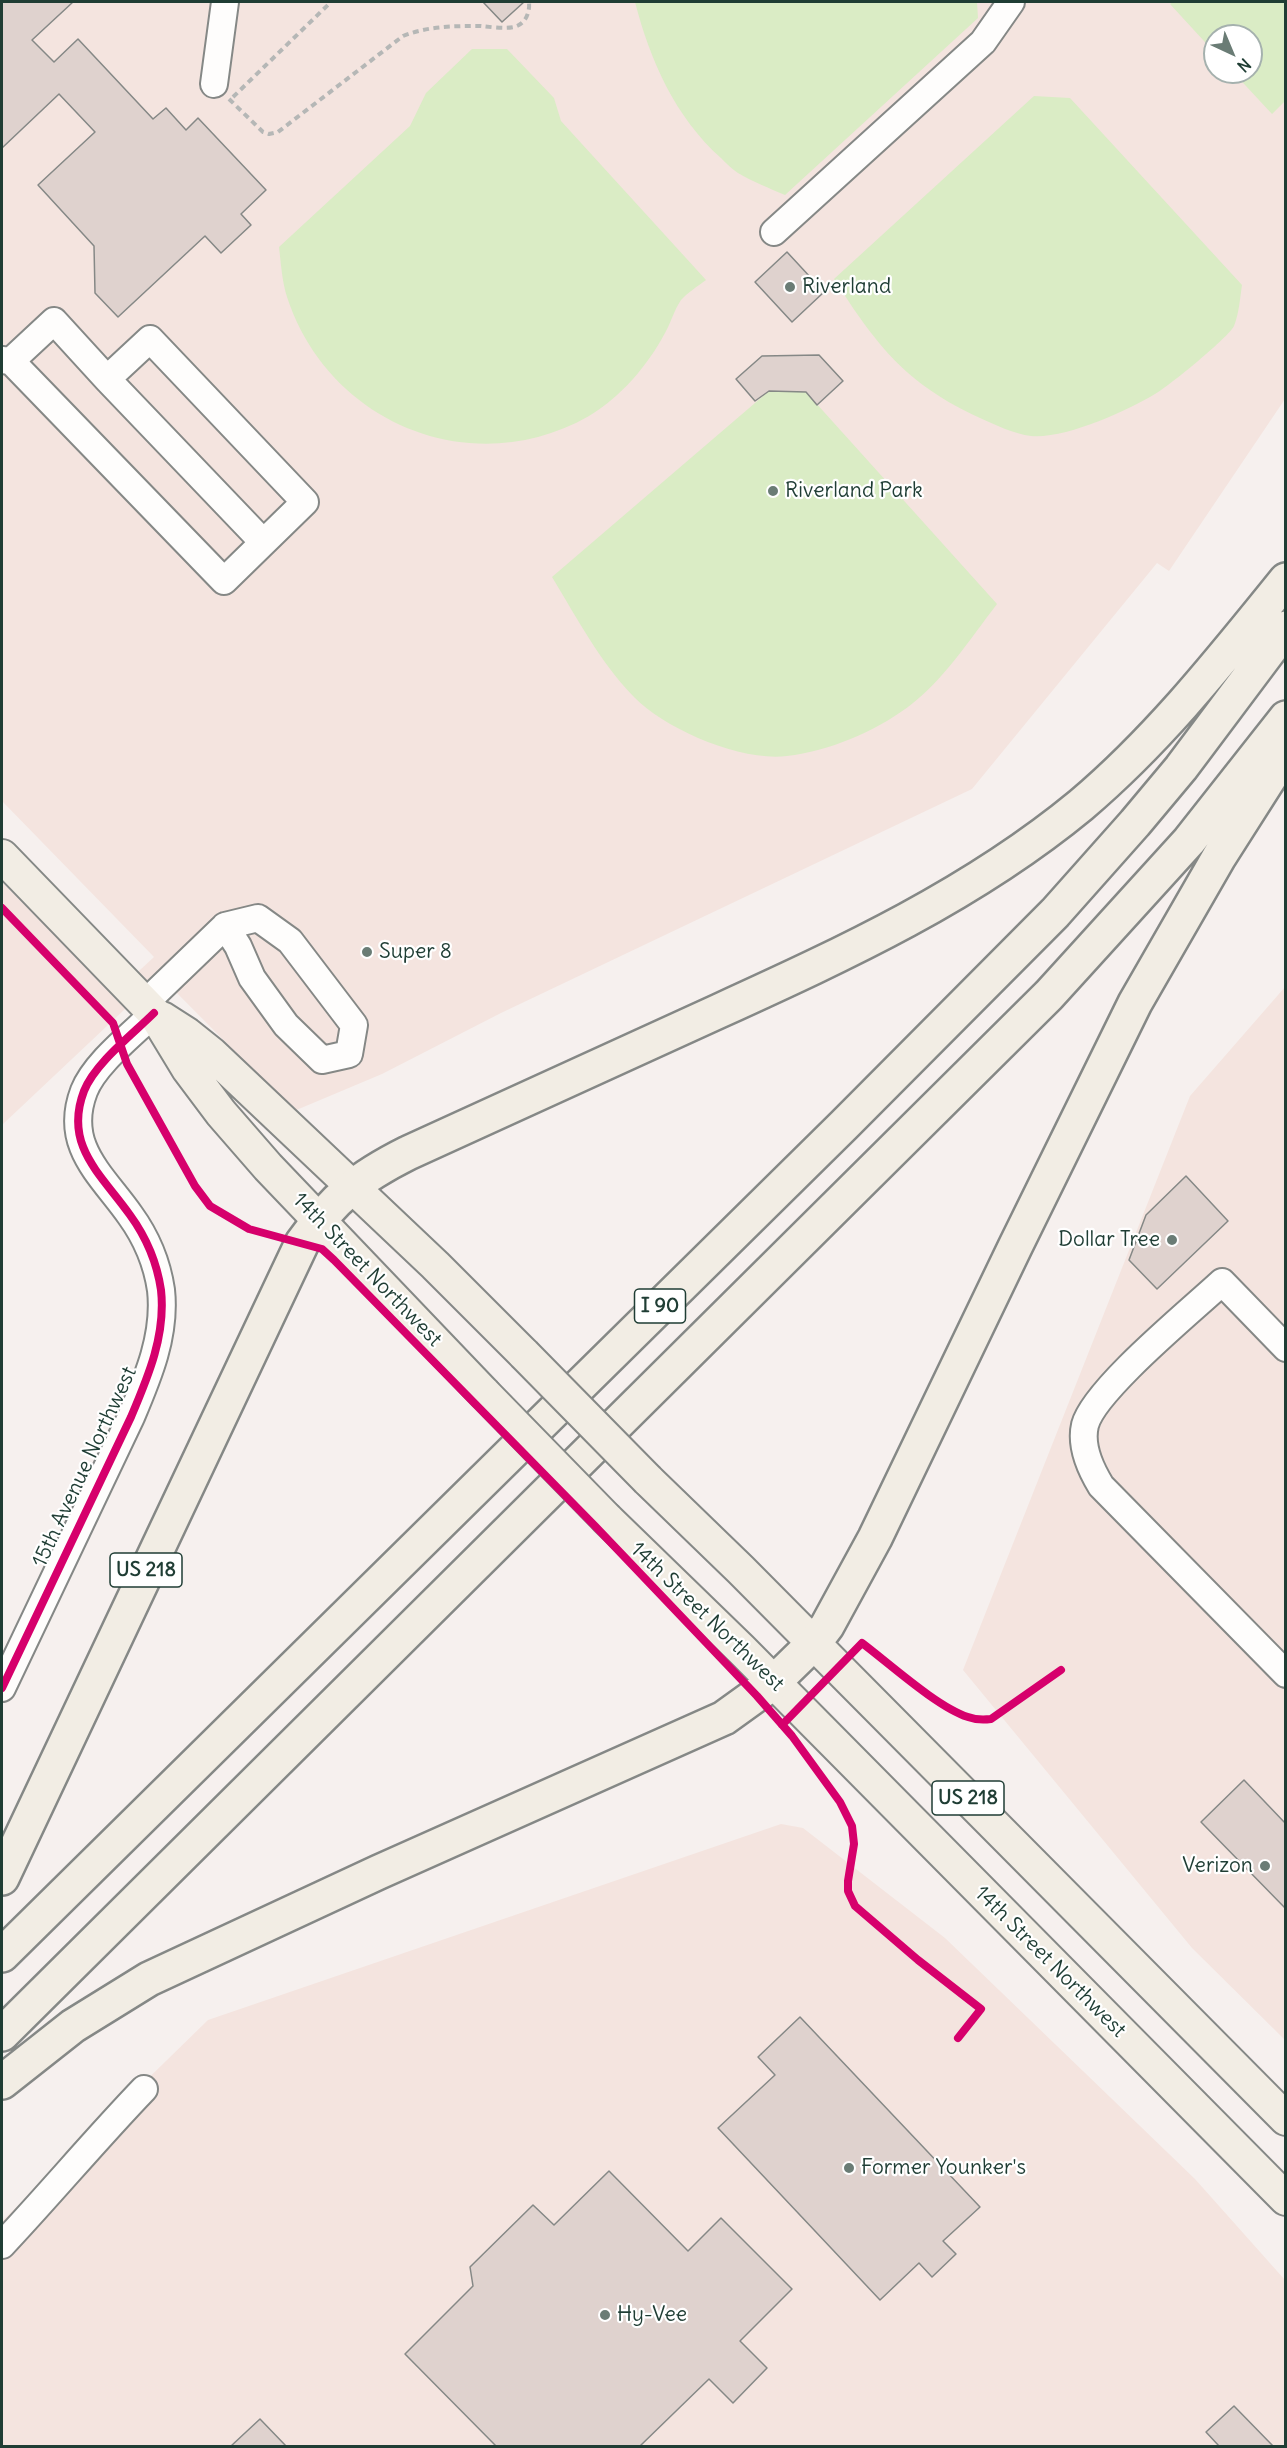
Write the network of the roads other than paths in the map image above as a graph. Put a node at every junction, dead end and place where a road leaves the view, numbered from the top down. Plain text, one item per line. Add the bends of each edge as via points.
1 (225, 2) edge
2 (1011, 2) edge
3 (222, 92) road end
4 (774, 232) dead end
5 (6, 360) edge
6 (107, 379) junction
7 (263, 542) junction
8 (1286, 580) edge
9 (1286, 628) edge
10 (1286, 718) edge
11 (1286, 752) edge
12 (2, 856) edge
13 (225, 926) junction
14 (149, 1008) junction
15 (351, 1186) junction
16 (319, 1219) junction
17 (1286, 1348) edge
18 (814, 1643) junction
19 (1286, 1674) edge
20 (774, 1682) junction
21 (2, 1688) edge
22 (2, 1878) edge
23 (2, 1955) edge
24 (2, 2034) edge
25 (2, 2082) edge
26 (144, 2089) dead end
27 (1283, 2116) edge
28 (1238, 2150) junction
29 (1286, 2199) edge
30 (1286, 2210) edge
31 (2, 2245) edge

1 - 3 street
2 - 4 street via 983,42
5 - 6 street via 54,321
5 - 7 street via 224,581
6 - 7 street
6 - 7 street via 150,339 305,501
8 - 15 highway via 1177,712 1121,769 1045,833 975,882 826,962 408,1153
9 - 23 highway, I 90 via 1181,768 1055,913
10 - 24 highway, I 90 via 1189,841 1026,1019
11 - 18 highway via 1219,857 1130,1012 875,1538 828,1626
12 - 14 main road, 14th Street Northwest
13 - 13 street via 258,918 290,941 354,1025 349,1054 322,1060 286,1025 252,978
13 - 14 street, 15th Avenue Northwest
14 - 15 main road, 14th Street Northwest via 212,1054
14 - 16 main road, 14th Street Northwest via 221,1113
14 - 21 street, 15th Avenue Northwest via 84,1089 78,1130 83,1151 130,1215 155,1263 161,1308 159,1338 131,1417
15 - 16 highway, US 218
15 - 18 main road, 14th Street Northwest / US 218, bridge
16 - 20 main road, 14th Street Northwest, bridge via 607,1519
16 - 22 highway, US 218 via 302,1243 276,1296
17 - 19 street via 1222,1282 1095,1404 1085,1425 1085,1447 1101,1486
18 - 20 highway
18 - 27 main road, 14th Street Northwest / US 218
20 - 25 highway via 701,1730 149,1979 74,2026
20 - 28 main road, 14th Street Northwest / US 218
26 - 31 street
28 - 29 main road, 14th Street Northwest / US 218
28 - 30 main road

